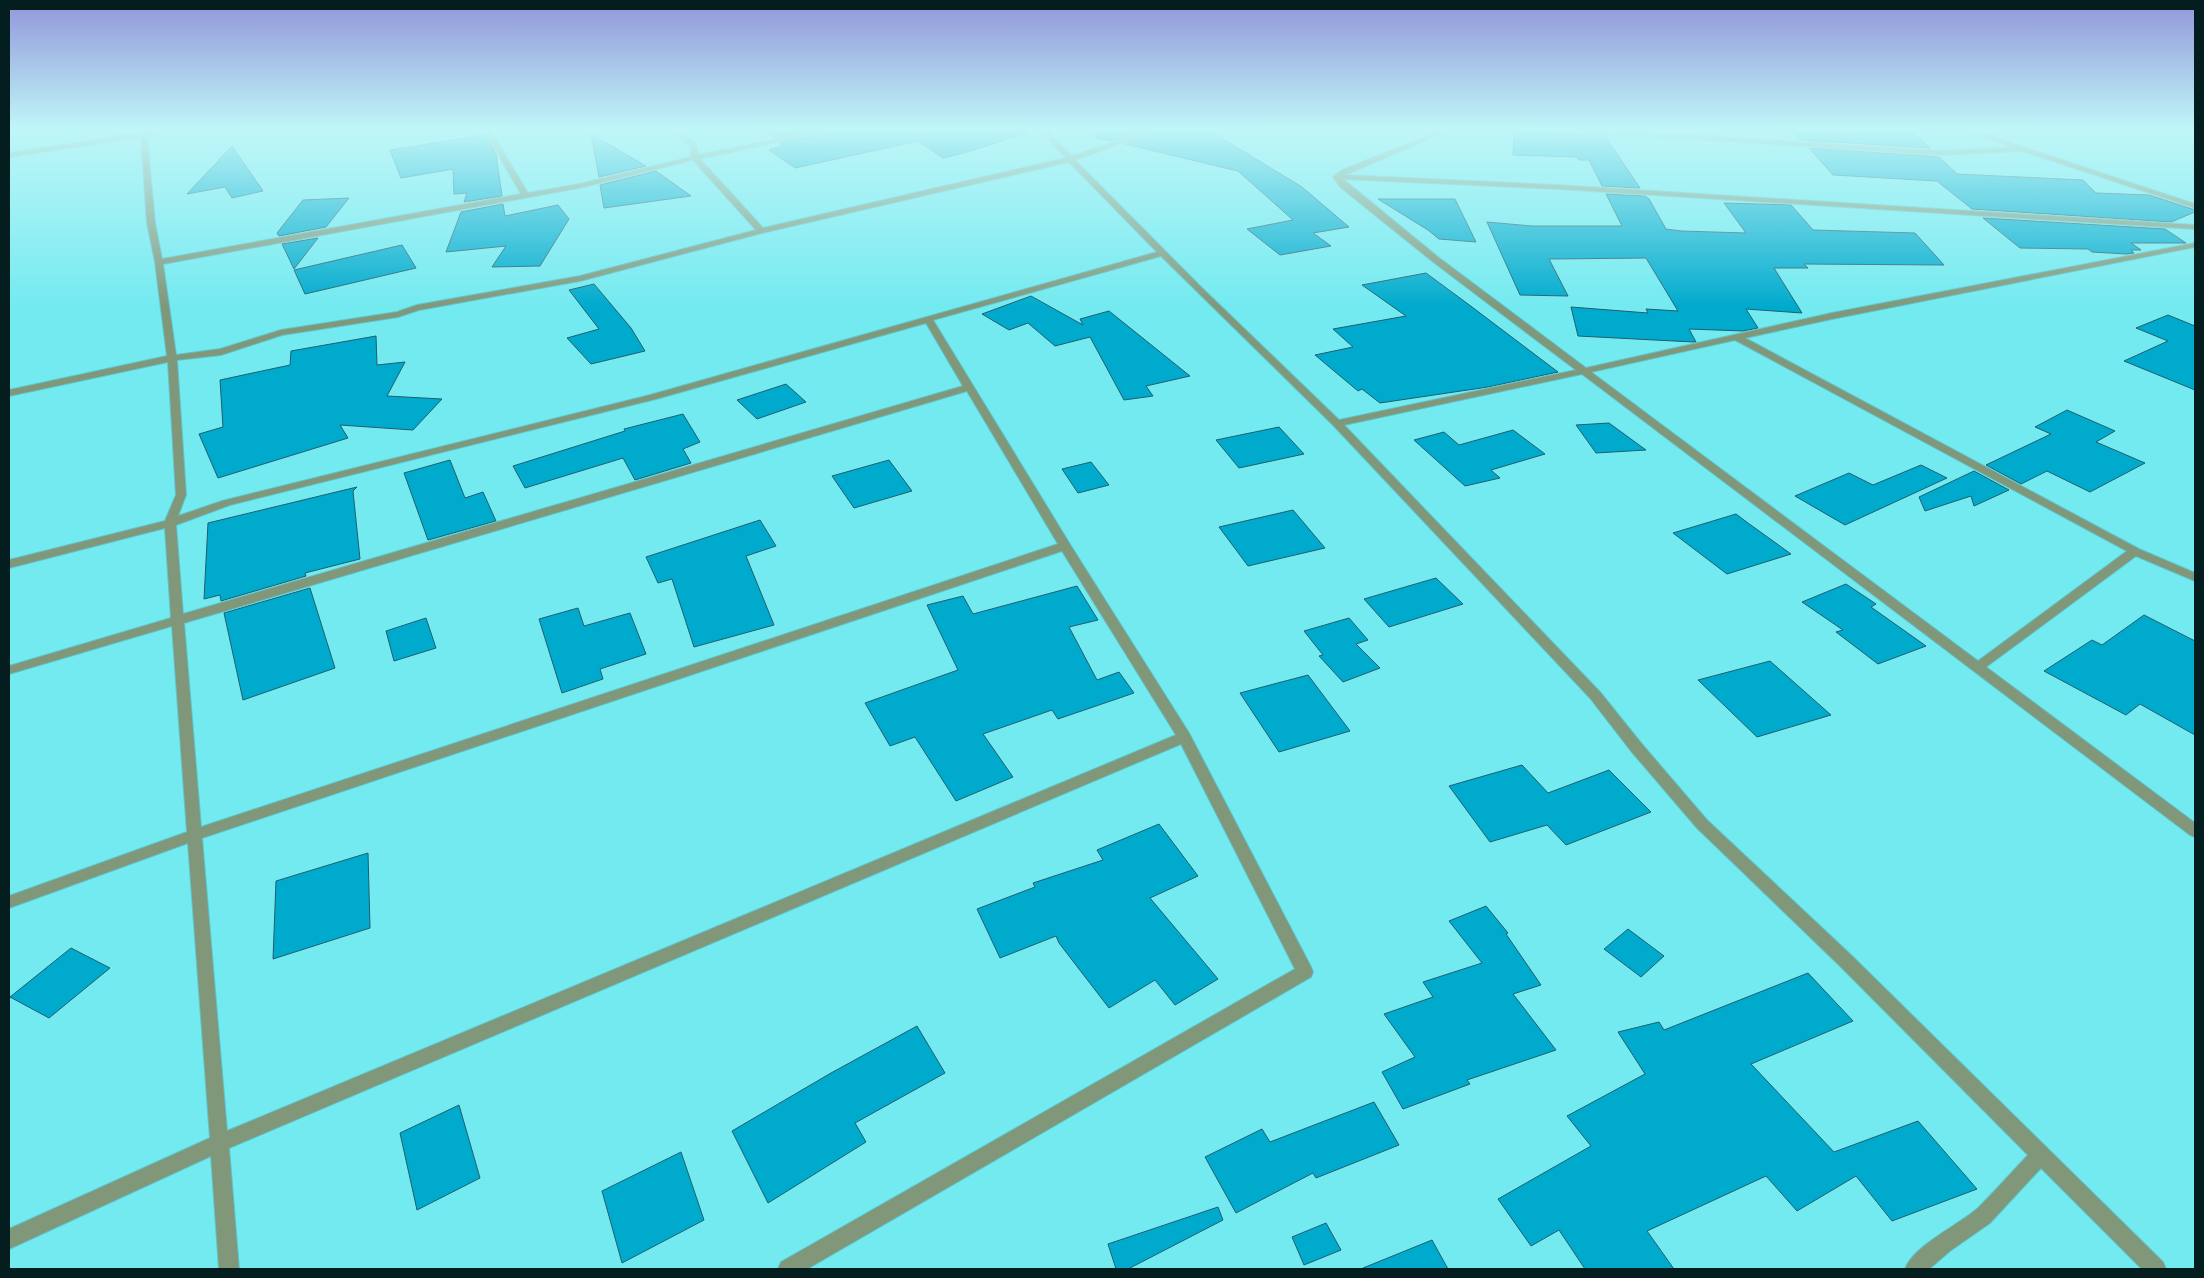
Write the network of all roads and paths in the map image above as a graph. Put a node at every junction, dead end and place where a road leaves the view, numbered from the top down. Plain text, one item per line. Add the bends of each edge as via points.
1 (148, 188) edge
2 (521, 188) edge
3 (569, 188) edge
4 (722, 188) edge
5 (950, 188) edge
6 (1098, 188) edge
7 (1346, 188) edge
8 (1568, 188) edge
9 (2139, 188) edge
10 (525, 195) junction
11 (2195, 206) edge
12 (2195, 227) edge
13 (761, 231) junction
14 (2195, 245) edge
15 (1162, 253) junction
16 (159, 262) junction
17 (928, 319) junction
18 (1736, 337) junction
19 (172, 358) junction
20 (1584, 371) junction
21 (969, 387) junction
22 (9, 394) edge
23 (1337, 423) junction
24 (170, 523) junction
25 (1065, 546) junction
26 (2135, 551) junction
27 (9, 564) edge
28 (2195, 577) edge
29 (177, 620) junction
30 (1978, 667) junction
31 (9, 670) edge
32 (1184, 737) junction
33 (2195, 831) edge
34 (194, 836) junction
35 (9, 902) edge
36 (219, 1143) junction
37 (2040, 1156) junction
38 (9, 1239) edge
39 (229, 1269) edge
40 (788, 1269) edge
41 (1915, 1269) edge
42 (2156, 1269) edge

1 - 16 street
2 - 10 street
3 - 10 street
4 - 13 street
5 - 13 street
6 - 15 street
7 - 20 street
8 - 12 street
9 - 11 street
10 - 16 street
13 - 19 street via 580,278 398,314 281,332 221,352
14 - 18 street
15 - 17 street
15 - 23 street
16 - 19 street
17 - 21 street
17 - 24 street via 653,397 226,503
18 - 20 street
18 - 26 street
19 - 22 street
19 - 24 street via 181,495
20 - 23 street
20 - 30 street
21 - 25 street
21 - 29 street
23 - 37 street via 1595,695 1702,824 1845,960
24 - 27 street
24 - 29 street
25 - 32 street
25 - 34 street
26 - 28 street
26 - 30 street
29 - 31 street
29 - 34 street
30 - 33 street
32 - 36 street
32 - 40 street via 1305,972
34 - 35 street
34 - 36 street
36 - 38 street
36 - 39 street
37 - 41 street via 1983,1216 1943,1244
37 - 42 street

